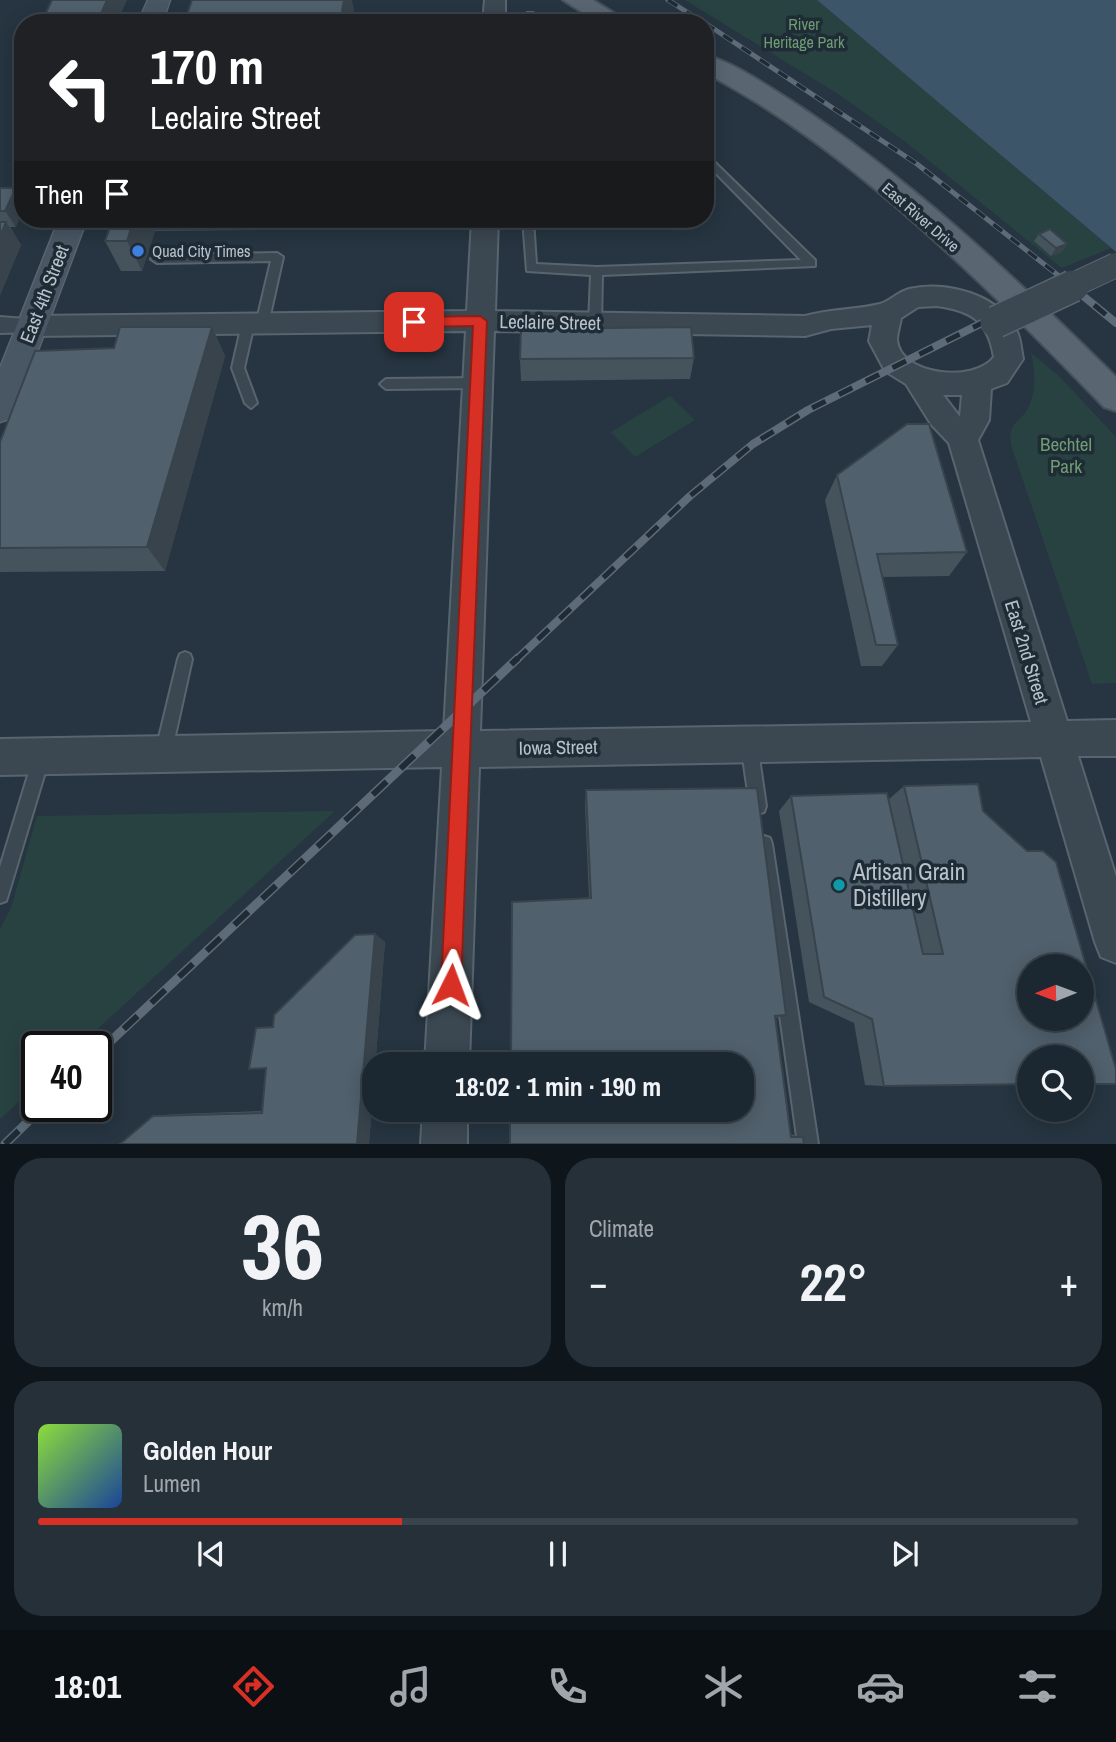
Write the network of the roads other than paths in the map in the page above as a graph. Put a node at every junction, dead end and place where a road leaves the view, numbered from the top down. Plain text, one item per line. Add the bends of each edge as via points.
1 (575, 0) edge
2 (601, 14) edge
3 (714, 68) edge
4 (714, 165) edge
5 (70, 228) edge
6 (485, 228) edge
7 (529, 228) edge
8 (157, 259) dead end
9 (1116, 265) edge
10 (597, 271) junction
11 (888, 313) junction
12 (480, 321) junction
13 (996, 322) junction
14 (595, 323) junction
15 (255, 324) junction
16 (0, 325) edge
17 (31, 326) junction
18 (805, 326) junction
19 (892, 357) junction
20 (915, 375) junction
21 (479, 383) junction
22 (386, 384) dead end
23 (976, 385) junction
24 (1116, 398) edge
25 (251, 402) dead end
26 (0, 409) edge
27 (962, 437) junction
28 (185, 659) dead end
29 (1116, 738) edge
30 (1054, 739) junction
31 (749, 742) junction
32 (462, 749) junction
33 (162, 755) junction
34 (0, 757) edge
35 (41, 757) junction
36 (0, 895) edge
37 (1115, 934) edge
38 (448, 1052) edge
39 (445, 1122) edge
40 (444, 1143) edge
41 (808, 1143) edge

1 - 2 main road
3 - 24 main road, East River Drive via 758,91 873,174 1021,303
4 - 10 lane via 811,263
5 - 17 main road, East 4th Street
6 - 12 street
7 - 10 lane via 531,268
8 - 15 lane via 277,257
9 - 13 street, bridge
10 - 14 lane
11 - 13 street via 912,298 937,296 968,303
11 - 18 street, Leclaire Street
11 - 19 street via 882,334
12 - 14 street, Leclaire Street
12 - 15 street, Leclaire Street
12 - 21 street
13 - 23 street via 1008,342 1006,364
14 - 18 street, Leclaire Street
15 - 17 street, Leclaire Street
15 - 25 lane via 239,368
16 - 17 street, Leclaire Street
17 - 26 main road, East 4th Street
18 - 19 street via 853,339
19 - 20 street
20 - 23 street via 945,386
20 - 27 street, East 2nd Street via 940,418
21 - 22 lane
21 - 32 street
23 - 27 street via 976,416
27 - 30 street, East 2nd Street
28 - 33 lane
29 - 30 street, Iowa Street
30 - 31 street, Iowa Street
30 - 37 street, East 2nd Street
31 - 32 street, Iowa Street
31 - 41 lane
32 - 33 street, Iowa Street
32 - 38 street
33 - 35 street, Iowa Street
34 - 35 street, Iowa Street
35 - 36 lane
39 - 40 street

